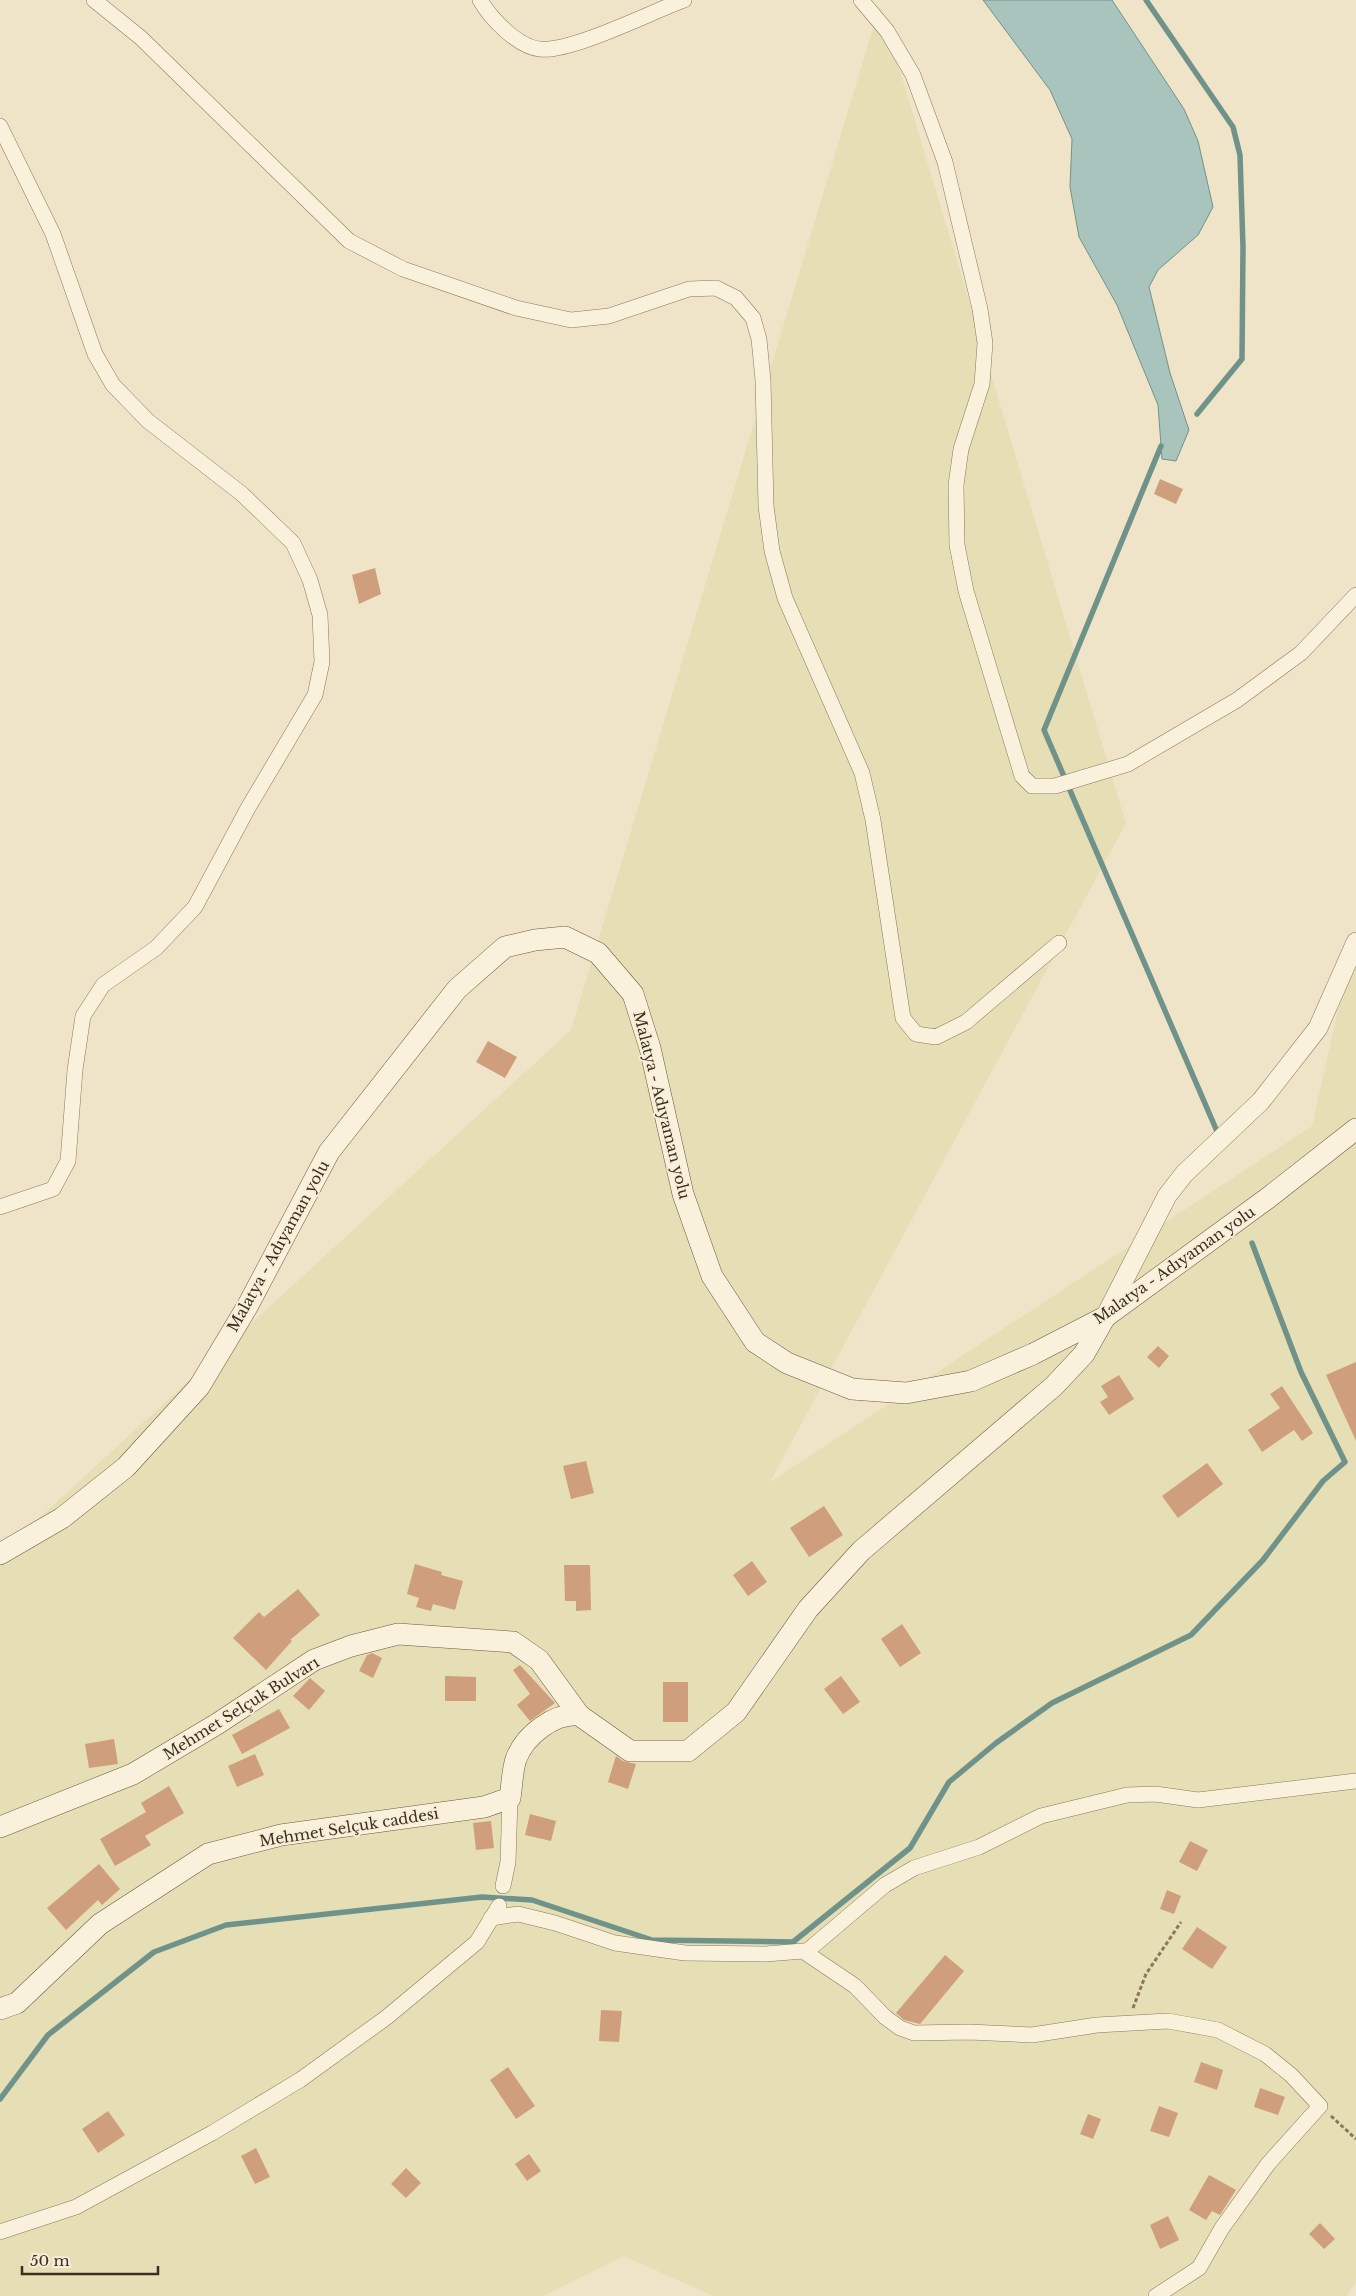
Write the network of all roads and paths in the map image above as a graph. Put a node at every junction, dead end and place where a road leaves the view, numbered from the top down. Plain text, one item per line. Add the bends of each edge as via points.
1 (94, 0) edge
2 (480, 0) edge
3 (684, 0) edge
4 (861, 0) edge
5 (0, 126) edge
6 (1356, 595) edge
7 (1356, 942) edge
8 (1059, 943) dead end
9 (1356, 1129) edge
10 (0, 1207) edge
11 (1105, 1317) junction
12 (0, 1554) edge
13 (579, 1715) junction
14 (1356, 1781) edge
15 (510, 1798) junction
16 (0, 1827) edge
17 (502, 1886) dead end
18 (1181, 1922) dead end
19 (806, 1952) junction
20 (0, 2009) edge
21 (1126, 2024) junction
22 (1320, 2106) junction
23 (1356, 2139) edge
24 (0, 2232) edge
25 (1156, 2296) edge

1 - 8 street via 141,38 349,241 403,269 516,308 571,320 609,316 690,290 716,288 736,298 753,318 759,340 766,506 772,550 785,598 862,774 873,820 903,1018 916,1034 936,1037 966,1022
2 - 3 street via 489,16 511,36 539,50 564,48
4 - 6 street via 887,31 913,75 945,162 980,309 985,343 982,384 961,449 956,485 957,545 966,591 1022,776 1032,786 1056,786 1128,764 1237,700 1301,653
5 - 10 street via 53,234 95,354 113,385 148,421 242,494 293,543 310,580 320,615 322,662 315,694 194,907 156,948 103,985 83,1016 68,1160 53,1189
7 - 11 street via 1318,1028 1261,1101 1184,1174 1167,1196
9 - 11 main road, Malatya - Adıyaman yolu
11 - 12 main road, Malatya - Adıyaman yolu via 971,1381 906,1392 852,1389 787,1363 755,1342 712,1276 683,1194 650,1048 633,994 598,953 565,937 535,940 505,947 456,989 329,1152 247,1307 199,1387 126,1467 62,1518
11 - 13 main road, Mehmet Selçuk Bulvarı via 1084,1354 1054,1386 861,1551 808,1609 736,1712 688,1751 630,1751
13 - 15 main road via 568,1714 538,1728 516,1758
13 - 16 main road, Mehmet Selçuk Bulvarı via 539,1660 514,1642 398,1634 314,1660 133,1774
14 - 19 street via 1198,1800 1155,1794 1126,1795 1041,1816 978,1847 914,1868 886,1885
15 - 17 street via 508,1862
15 - 20 main road, Mehmet Selçuk caddesi via 484,1807 281,1835 208,1854 100,1924 17,2003
18 - 21 path via 1146,1974
19 - 21 street via 855,1986 886,2018 914,2033 1032,2035
19 - 24 street via 685,1953 614,1943 556,1923 495,1912 477,1942 387,2017 300,2080 212,2133 76,2207
21 - 22 street via 1168,2020 1218,2030 1265,2054 1291,2075
22 - 23 path
22 - 25 street via 1268,2164 1222,2228 1199,2268

